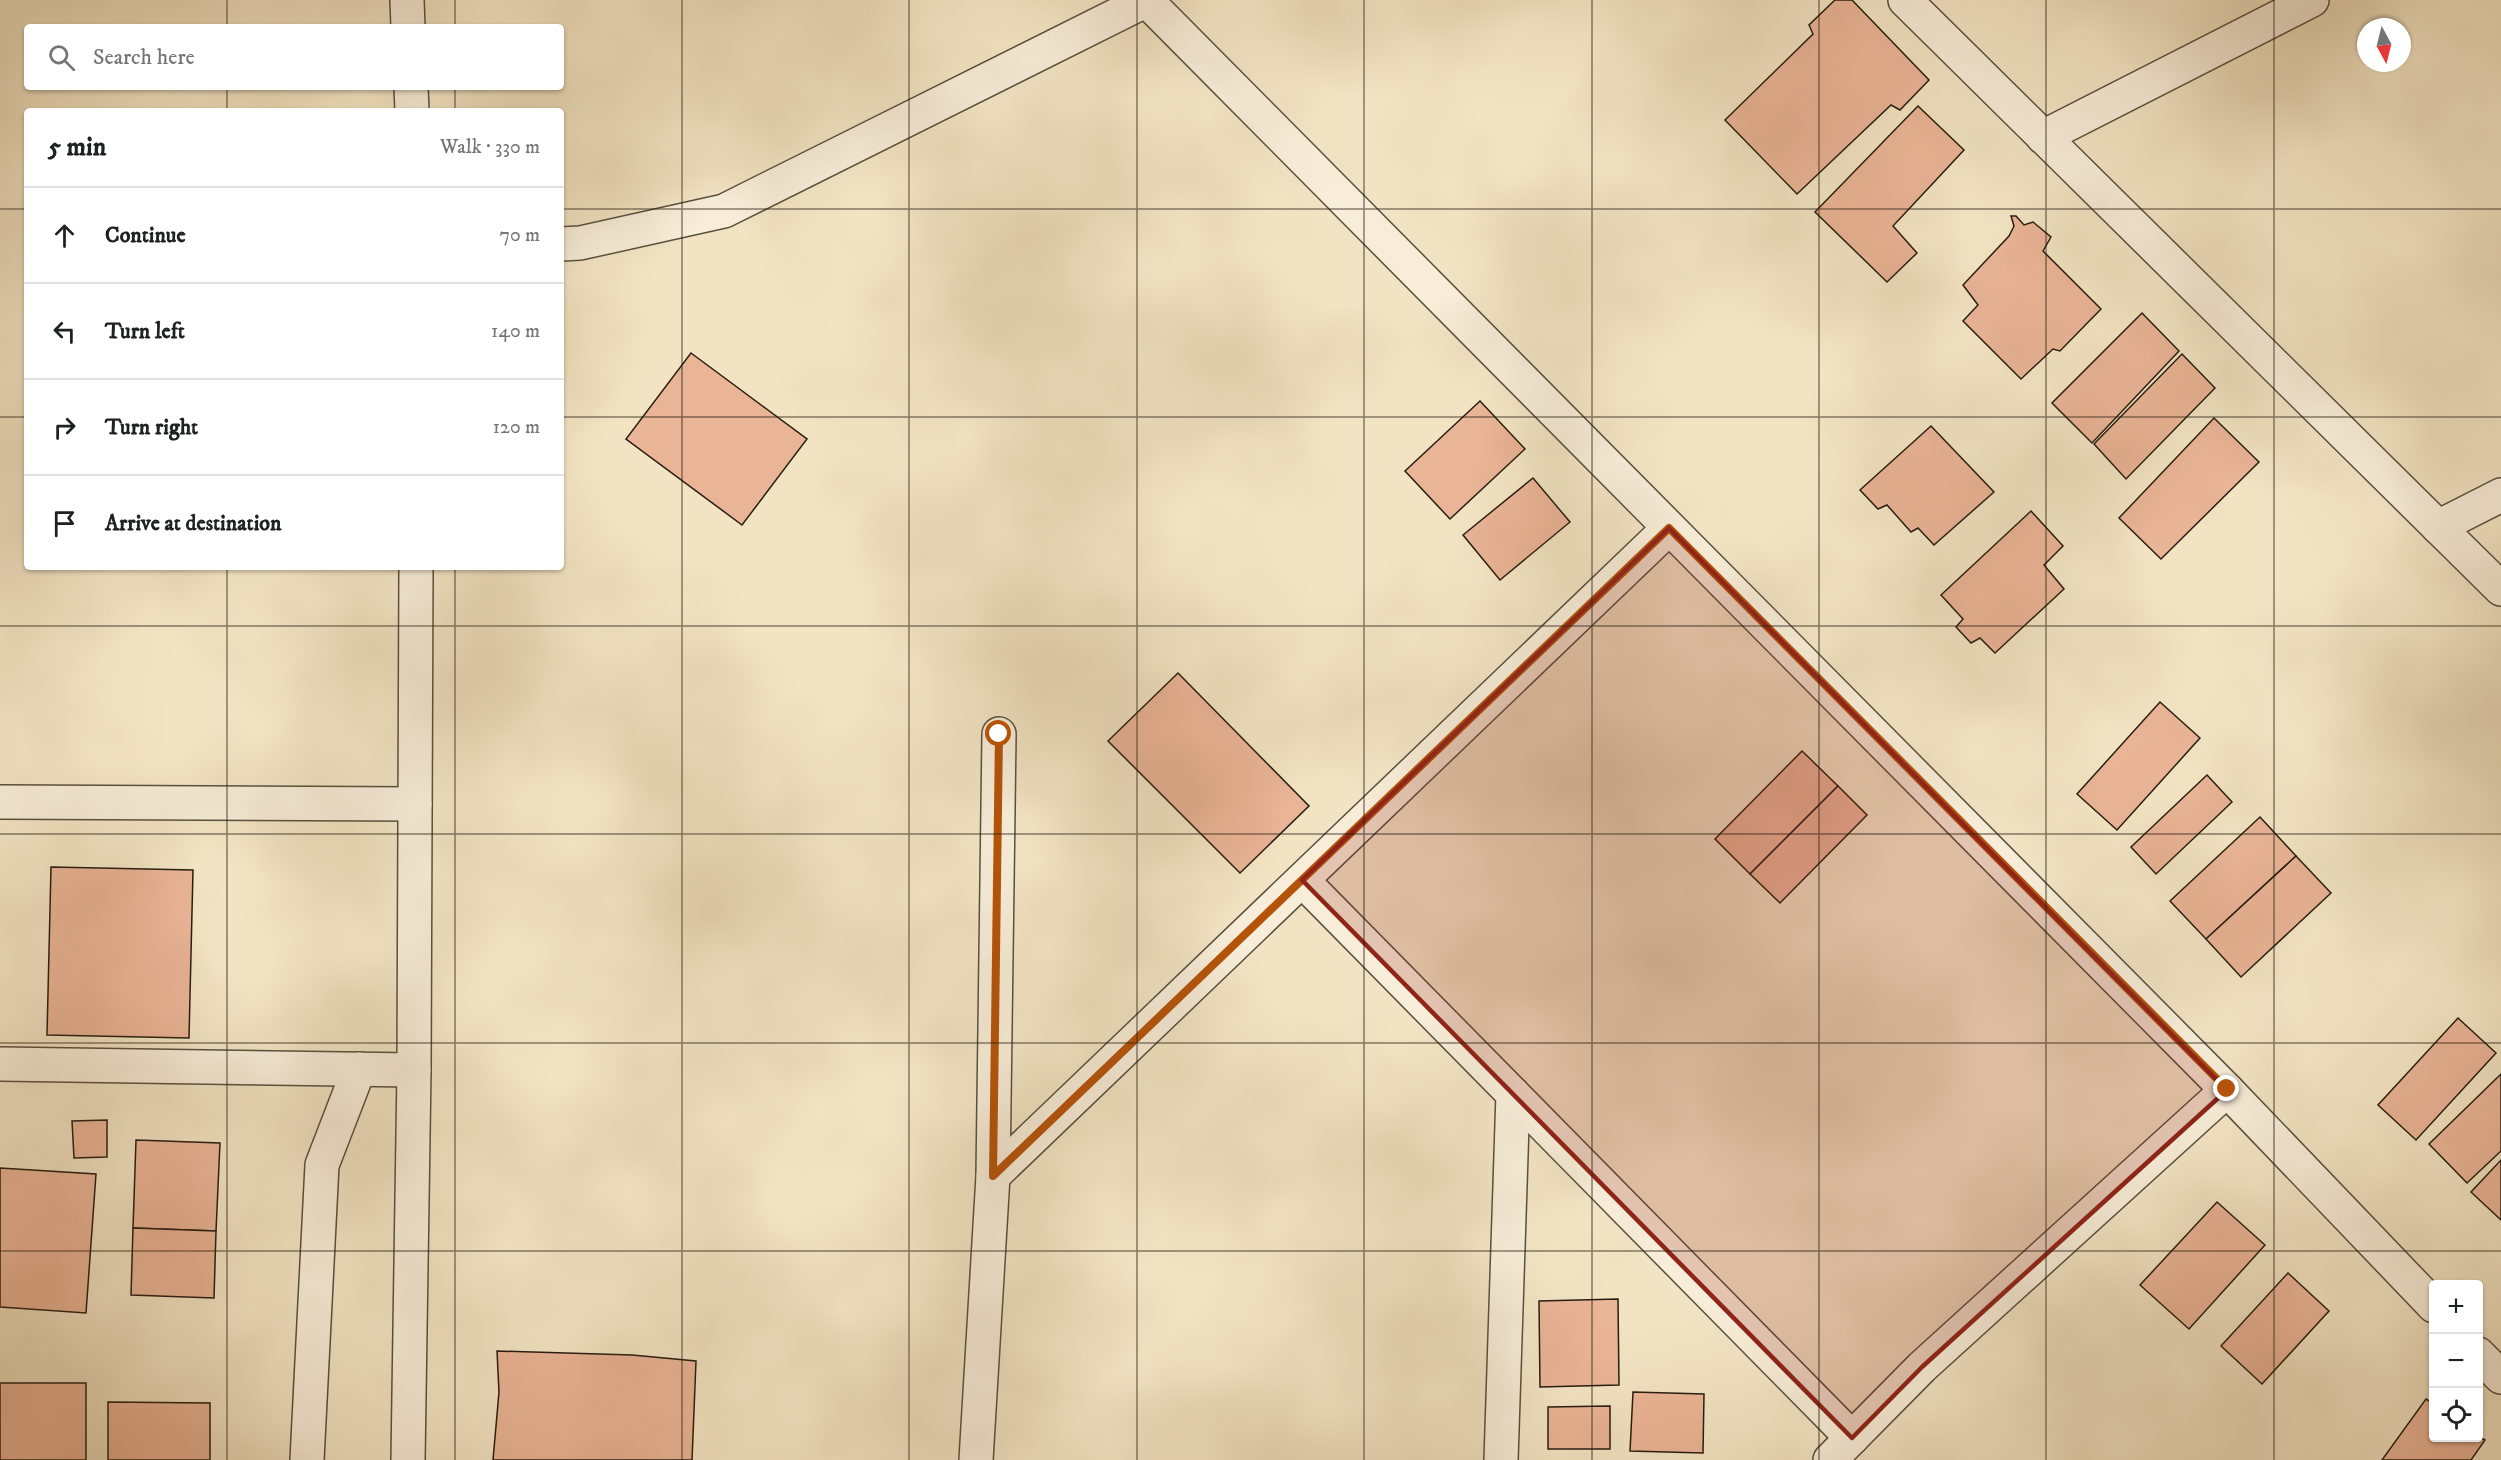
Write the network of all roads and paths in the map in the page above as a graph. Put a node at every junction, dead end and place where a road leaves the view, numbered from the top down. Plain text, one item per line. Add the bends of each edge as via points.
1 (407, 0) edge
2 (1146, 0) edge
3 (1905, 0) edge
4 (2312, 0) edge
5 (408, 24) edge
6 (411, 90) edge
7 (412, 108) edge
8 (2043, 137) junction
9 (564, 244) edge
10 (2501, 495) edge
11 (2438, 527) junction
12 (1669, 528) junction
13 (416, 570) edge
14 (2501, 589) edge
15 (999, 734) dead end
16 (0, 802) edge
17 (416, 804) junction
18 (1302, 879) junction
19 (0, 1064) edge
20 (359, 1069) junction
21 (414, 1070) junction
22 (2227, 1089) junction
23 (1513, 1094) junction
24 (993, 1176) junction
25 (2429, 1302) edge
26 (2483, 1358) edge
27 (2501, 1377) edge
28 (1841, 1449) edge
29 (307, 1460) edge
30 (408, 1460) edge
31 (976, 1460) edge
32 (1501, 1460) edge

1 - 5 street
2 - 9 street via 724,211
2 - 12 street
3 - 8 street
4 - 8 street
6 - 7 street
8 - 11 street
10 - 11 street
11 - 14 street
12 - 18 street
12 - 22 street
13 - 17 street
15 - 24 street
16 - 17 street
17 - 21 street
18 - 23 street
18 - 24 street
19 - 20 street
20 - 21 street
20 - 29 street via 322,1165
21 - 30 street
22 - 25 street
22 - 28 street via 1922,1367
23 - 28 street
23 - 32 street
24 - 31 street
26 - 27 street

